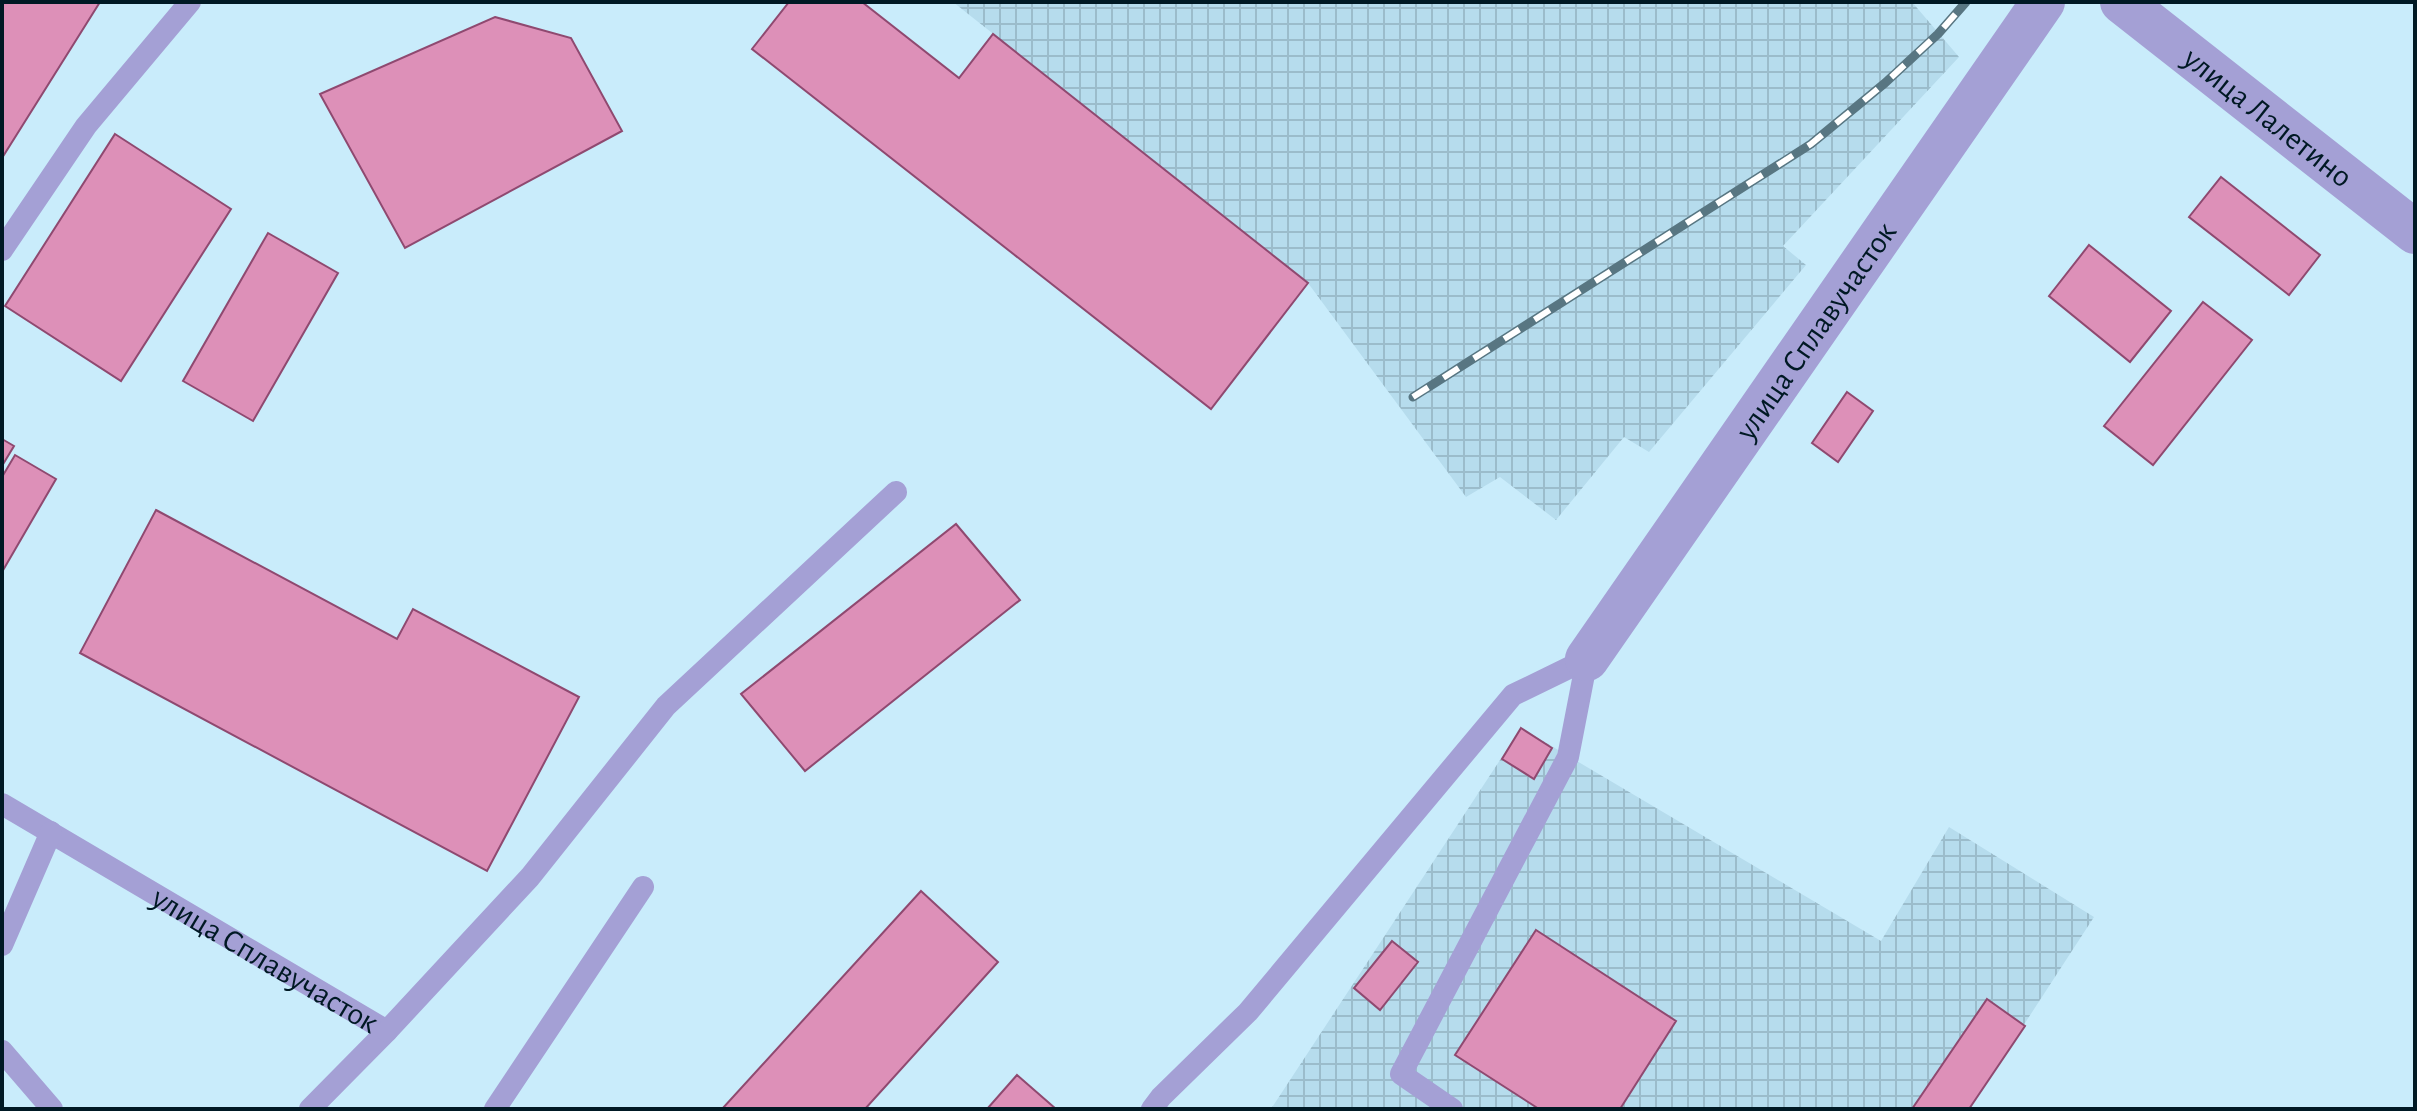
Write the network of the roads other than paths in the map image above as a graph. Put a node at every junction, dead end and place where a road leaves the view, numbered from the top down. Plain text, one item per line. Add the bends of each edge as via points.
1 (190, 2) edge
2 (2043, 2) edge
3 (2122, 2) edge
4 (2415, 232) edge
5 (2, 250) edge
6 (896, 492) dead end
7 (1587, 659) junction
8 (2, 804) edge
9 (51, 832) junction
10 (643, 887) dead end
11 (2, 945) edge
12 (387, 1031) junction
13 (2, 1051) edge
14 (52, 1109) edge
15 (310, 1109) edge
16 (495, 1109) edge
17 (1152, 1109) edge
18 (1452, 1109) edge

1 - 5 lane via 86,126
2 - 7 street, улица Сплавучасток
3 - 4 street, улица Лалетино
6 - 12 lane via 666,706 530,877
7 - 17 lane via 1513,695 1248,1012
7 - 18 lane via 1568,757 1401,1074
8 - 9 lane, улица Сплавучасток
9 - 11 lane
9 - 12 lane, улица Сплавучасток
10 - 16 lane
12 - 15 lane, улица Сплавучасток
13 - 14 lane

